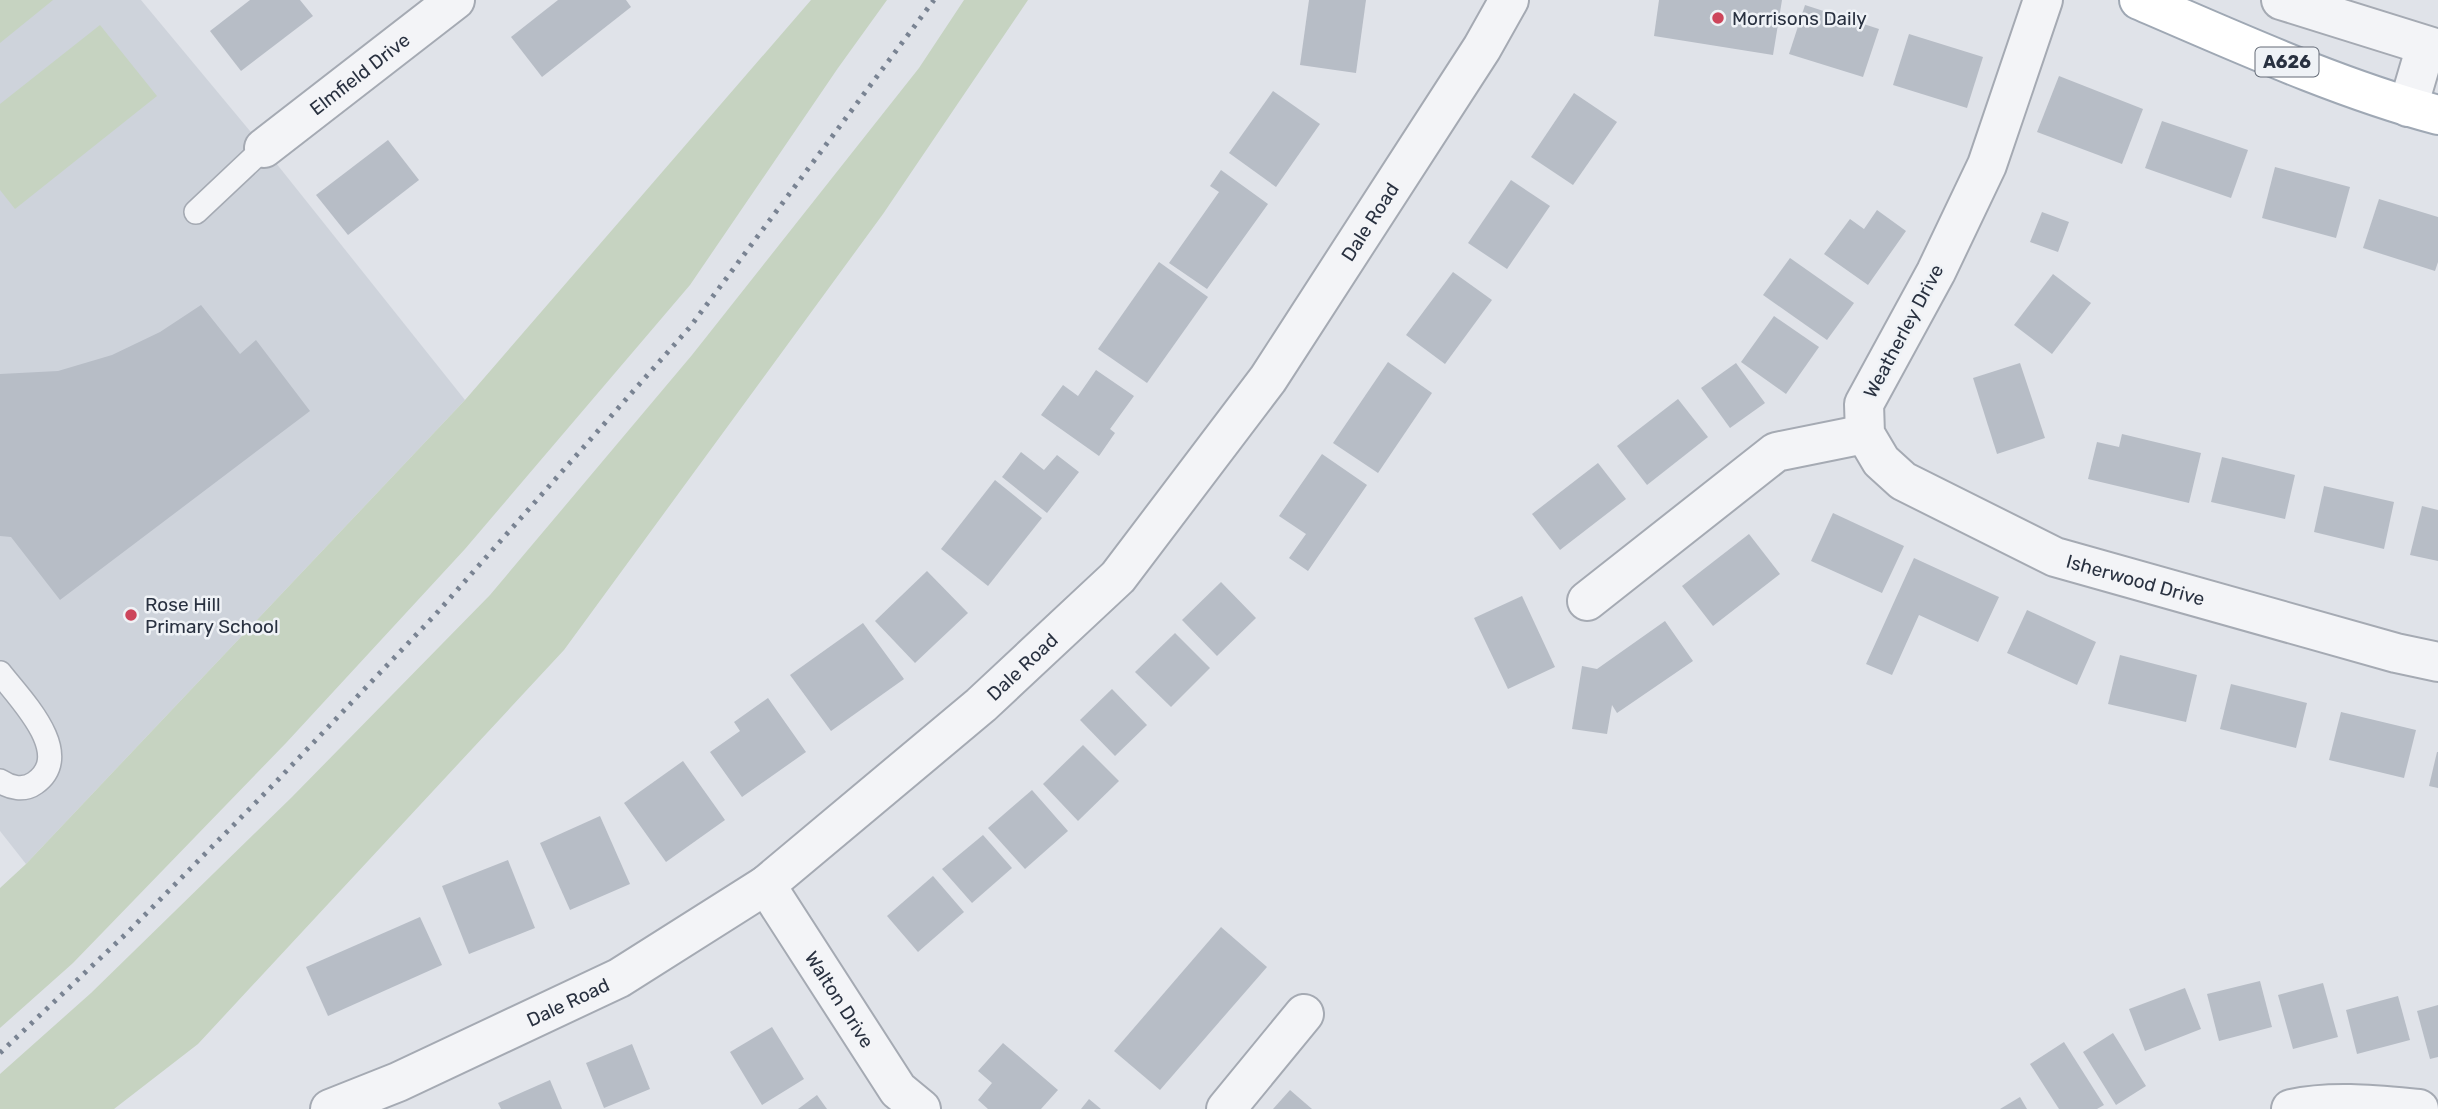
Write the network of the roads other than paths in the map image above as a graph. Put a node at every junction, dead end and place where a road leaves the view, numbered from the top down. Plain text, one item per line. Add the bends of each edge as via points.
1 (455, 0) edge
2 (1508, 0) edge
3 (2043, 0) edge
4 (2138, 0) edge
5 (2281, 0) edge
6 (2432, 48) edge
7 (2423, 111) edge
8 (264, 148) joint
9 (196, 212) dead end
10 (1865, 434) junction
11 (1587, 601) dead end
12 (2438, 662) edge
13 (0, 673) edge
14 (0, 781) edge
15 (766, 885) junction
16 (1304, 1014) dead end
17 (405, 1096) edge
18 (330, 1109) edge
19 (920, 1109) edge
20 (1226, 1109) edge
21 (2291, 1109) edge
22 (2419, 1109) edge

1 - 8 street, Elmfield Drive
2 - 15 street, Dale Road via 1482,48 1268,379 1118,576 982,705
3 - 10 street, Weatherley Drive via 1987,166 1864,404
4 - 7 main road, A626 via 2271,56
5 - 6 street
6 - 7 street
8 - 9 lane
10 - 11 street via 1776,452
10 - 12 street, Isherwood Drive via 1881,461 1903,481 2055,557
13 - 14 lane via 45,732 50,751 48,766 31,786 19,789
15 - 17 street, Dale Road via 620,978
15 - 19 street, Walton Drive via 898,1090
16 - 20 street
17 - 18 street, Dale Road
21 - 22 street via 2364,1103

